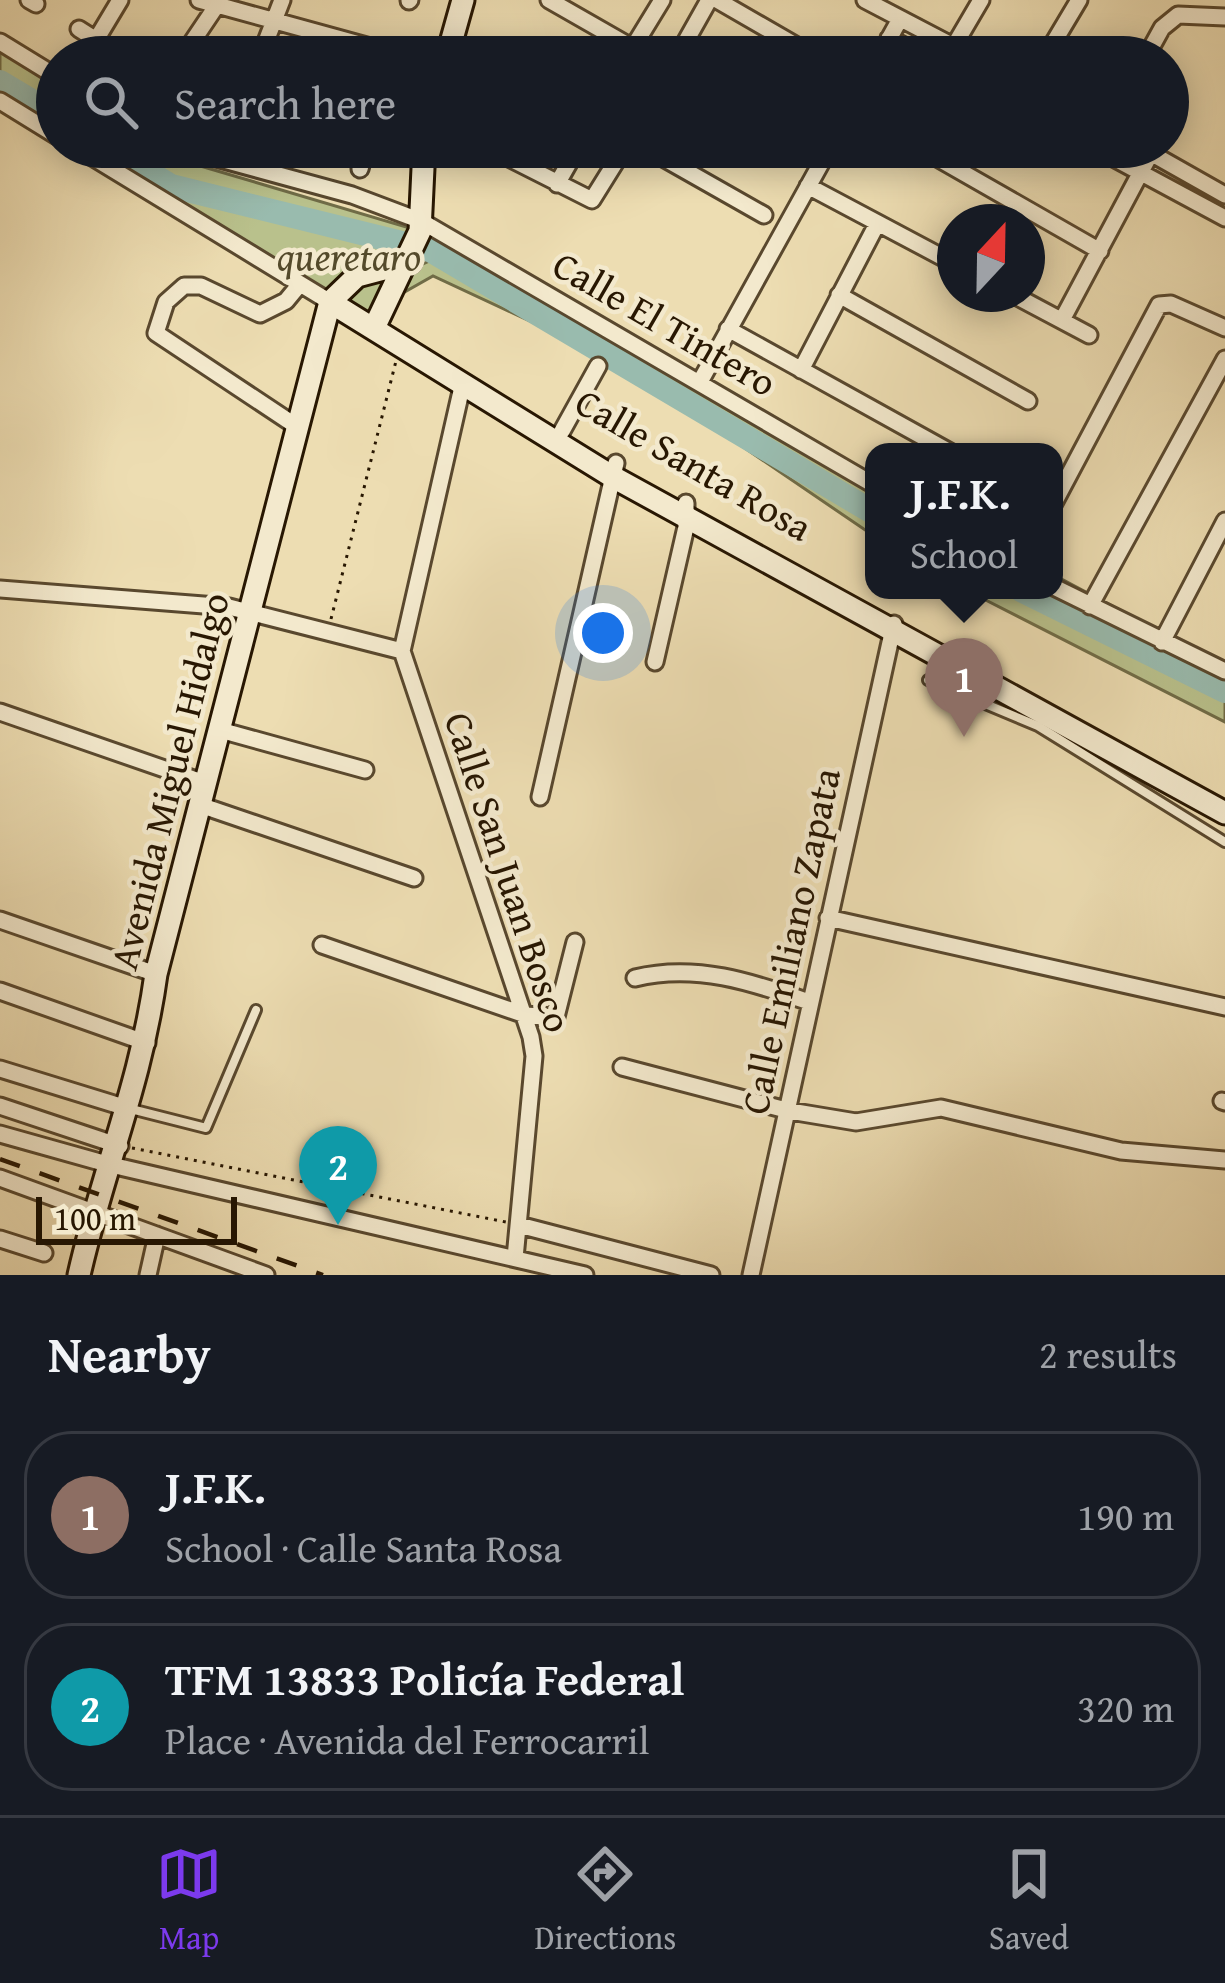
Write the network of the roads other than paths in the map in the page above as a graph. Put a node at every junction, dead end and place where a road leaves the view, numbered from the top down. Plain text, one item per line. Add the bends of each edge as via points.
1 (120, 0) edge
2 (281, 0) edge
3 (464, 0) edge
4 (549, 0) edge
5 (662, 0) edge
6 (713, 0) edge
7 (866, 0) edge
8 (981, 0) edge
9 (1079, 0) edge
10 (208, 3) edge
11 (1225, 17) edge
12 (900, 19) junction
13 (277, 21) junction
14 (79, 29) dead end
15 (90, 36) edge
16 (98, 36) edge
17 (192, 36) edge
18 (270, 36) edge
19 (334, 36) edge
20 (453, 36) edge
21 (605, 36) edge
22 (640, 36) edge
23 (690, 36) edge
24 (777, 36) edge
25 (890, 36) edge
26 (932, 36) edge
27 (960, 36) edge
28 (1058, 36) edge
29 (1158, 36) edge
30 (0, 42) edge
31 (36, 64) edge
32 (0, 101) edge
33 (36, 123) edge
34 (110, 168) edge
35 (270, 168) edge
36 (423, 168) edge
37 (527, 168) edge
38 (566, 168) edge
39 (612, 168) edge
40 (681, 168) edge
41 (818, 168) edge
42 (955, 168) edge
43 (1133, 168) edge
44 (1142, 168) edge
45 (1176, 168) edge
46 (1141, 172) junction
47 (557, 184) junction
48 (808, 186) junction
49 (1225, 196) edge
50 (764, 215) dead end
51 (1225, 218) edge
52 (878, 224) junction
53 (420, 226) junction
54 (1100, 251) junction
55 (937, 255) edge
56 (411, 259) junction
57 (300, 284) junction
58 (839, 295) junction
59 (330, 302) junction
60 (1045, 311) edge
61 (1062, 320) junction
62 (374, 328) junction
63 (1225, 328) edge
64 (728, 329) junction
65 (1089, 335) dead end
66 (1225, 359) edge
67 (432, 364) junction
68 (598, 366) dead end
69 (801, 370) junction
70 (701, 380) junction
71 (461, 387) junction
72 (1028, 401) dead end
73 (296, 426) junction
74 (547, 428) junction
75 (933, 443) edge
76 (615, 470) junction
77 (865, 480) edge
78 (1063, 486) edge
79 (686, 510) junction
80 (1225, 521) edge
81 (0, 589) edge
82 (1063, 592) edge
83 (1090, 606) junction
84 (248, 613) junction
85 (900, 630) junction
86 (1162, 642) junction
87 (402, 651) junction
88 (655, 662) dead end
89 (1225, 671) edge
90 (928, 680) dead end
91 (0, 712) edge
92 (220, 730) junction
93 (365, 770) dead end
94 (202, 794) junction
95 (540, 797) dead end
96 (1225, 813) edge
97 (1225, 842) edge
98 (414, 878) dead end
99 (0, 920) edge
100 (836, 922) junction
101 (575, 942) dead end
102 (322, 945) dead end
103 (156, 974) junction
104 (635, 978) dead end
105 (0, 992) edge
106 (809, 1002) junction
107 (1225, 1007) edge
108 (256, 1010) dead end
109 (524, 1015) junction
110 (147, 1043) junction
111 (622, 1067) dead end
112 (0, 1069) edge
113 (0, 1106) edge
114 (130, 1109) junction
115 (790, 1111) junction
116 (0, 1134) edge
117 (113, 1155) junction
118 (1225, 1160) edge
119 (0, 1178) edge
120 (94, 1213) junction
121 (519, 1225) junction
122 (157, 1235) junction
123 (0, 1239) edge
124 (44, 1253) dead end
125 (515, 1258) junction
126 (80, 1275) edge
127 (148, 1275) edge
128 (266, 1275) edge
129 (585, 1275) edge
130 (711, 1275) edge
131 (751, 1275) edge

1 - 16 street
2 - 13 street
3 - 20 street
4 - 21 street
5 - 22 street
6 - 23 street
6 - 24 street
7 - 12 street
8 - 27 street
9 - 28 street
10 - 13 street
10 - 17 street
11 - 29 street via 1178,15
12 - 25 street
12 - 26 street
13 - 18 street
13 - 19 street
14 - 15 street
30 - 31 street
32 - 33 street
34 - 57 street, Calle Santa Rosa
35 - 53 street, Calle El Tintero
36 - 53 street
37 - 47 street
38 - 47 street
39 - 47 street via 592,200
40 - 50 street
41 - 48 street
42 - 54 street
43 - 46 street
44 - 46 street
45 - 49 street
46 - 51 street
46 - 54 street
48 - 52 street
48 - 64 street
52 - 55 street
52 - 58 street
53 - 56 street
53 - 70 street, Calle El Tintero
54 - 61 street
56 - 59 street via 357,276
56 - 62 street
57 - 59 street, Calle Santa Rosa
57 - 73 street via 260,314 184,286 166,302 156,333
58 - 69 street
58 - 72 street
59 - 62 street, Calle Santa Rosa
59 - 73 street, Avenida Miguel Hidalgo
60 - 61 street
61 - 65 street
62 - 67 street, Calle Santa Rosa
63 - 78 street via 1162,303
64 - 69 street
64 - 70 street
66 - 83 street
67 - 71 street, Calle Santa Rosa
67 - 74 street, Calle Santa Rosa
68 - 74 street
69 - 75 street
70 - 77 street, Calle El Tintero
71 - 74 street, Calle Santa Rosa
71 - 87 street
73 - 84 street, Avenida Miguel Hidalgo
74 - 76 street, Calle Santa Rosa
76 - 79 street, Calle Santa Rosa
76 - 95 street
79 - 85 street, Calle Santa Rosa
79 - 88 street
80 - 86 street
81 - 84 street
82 - 83 street
83 - 86 street
84 - 87 street
84 - 92 street, Avenida Miguel Hidalgo
85 - 96 street, Calle Santa Rosa
85 - 100 street, Calle Emiliano Zapata
86 - 89 street
87 - 109 street, Calle San Juan Bosco
90 - 97 lane via 1038,726
91 - 94 street
92 - 93 street
92 - 94 street, Avenida Miguel Hidalgo
94 - 98 street
94 - 103 street, Avenida Miguel Hidalgo
99 - 103 street
100 - 106 street, Calle Emiliano Zapata
100 - 107 street
101 - 109 street via 559,1016
102 - 109 street
103 - 110 street, Avenida Miguel Hidalgo
104 - 106 street via 677,970
105 - 110 street
106 - 115 street, Calle Emiliano Zapata
108 - 114 lane via 206,1129
109 - 121 street, Calle San Juan Bosco via 535,1056
110 - 114 street, Avenida Miguel Hidalgo
111 - 115 street
112 - 114 street
113 - 117 street
114 - 117 street, Avenida Miguel Hidalgo
115 - 118 street via 856,1122 941,1108 1121,1151
115 - 131 street, Calle Emiliano Zapata
116 - 117 street
117 - 120 street, Avenida Miguel Hidalgo
117 - 125 street
119 - 120 street
120 - 122 street
120 - 126 street, Avenida Miguel Hidalgo
121 - 125 street, Calle San Juan Bosco
121 - 130 street
122 - 127 street
122 - 128 street
123 - 124 street
125 - 129 street

